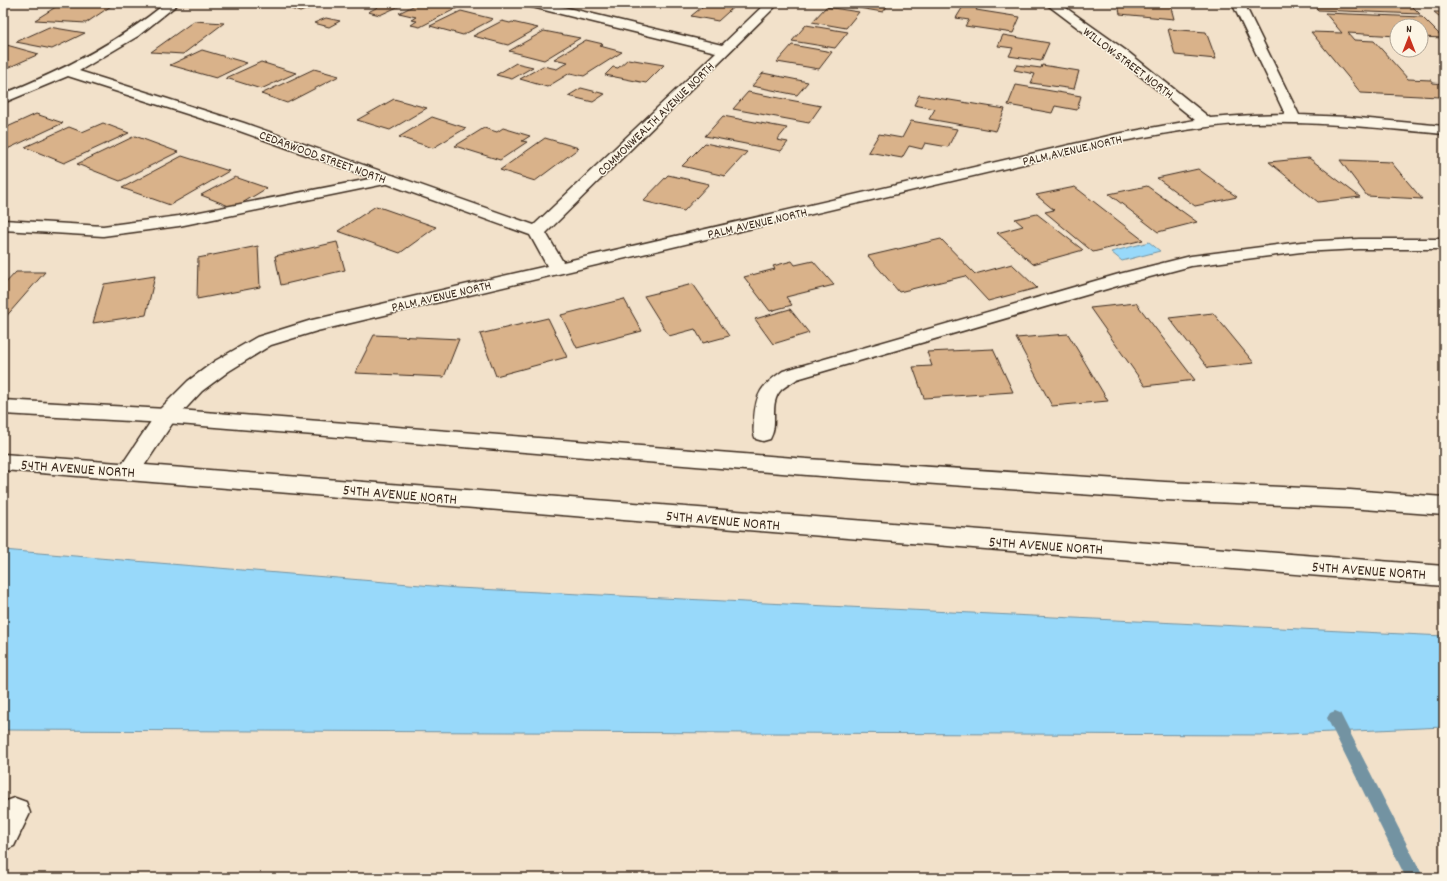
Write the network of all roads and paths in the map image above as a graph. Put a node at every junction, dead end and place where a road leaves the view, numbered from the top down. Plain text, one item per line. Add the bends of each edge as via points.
1 (173, 3) edge
2 (532, 3) edge
3 (773, 3) edge
4 (1051, 3) edge
5 (1238, 3) edge
6 (725, 50) junction
7 (68, 72) junction
8 (3, 99) edge
9 (1294, 119) junction
10 (1207, 123) junction
11 (1443, 132) edge
12 (390, 179) junction
13 (3, 225) edge
14 (537, 232) junction
15 (1444, 244) edge
16 (557, 268) junction
17 (3, 407) edge
18 (166, 416) junction
19 (763, 434) dead end
20 (3, 462) edge
21 (128, 472) junction
22 (1444, 506) edge
23 (1444, 576) edge

1 - 7 street via 127,39
2 - 6 street
3 - 6 street, COMMONWEALTH AVENUE NORTH
4 - 10 street, WILLOW STREET NORTH via 1123,55
5 - 9 street
6 - 14 street, COMMONWEALTH AVENUE NORTH
7 - 8 street
7 - 12 street, CEDARWOOD STREET NORTH via 239,126
9 - 10 street, PALM AVENUE NORTH
9 - 11 street, PALM AVENUE NORTH via 1348,121
10 - 16 street, PALM AVENUE NORTH via 1117,138
12 - 13 lane via 179,221 104,231
12 - 14 street, CEDARWOOD STREET NORTH
14 - 16 street
15 - 19 lane via 1301,247 1191,261 1125,278 790,376 773,387 765,402
16 - 18 street, PALM AVENUE NORTH via 312,326 264,341 222,366 195,386
17 - 18 street
18 - 21 street, PALM AVENUE NORTH
18 - 22 street via 807,467
20 - 21 street, 54TH AVENUE NORTH
21 - 23 street, 54TH AVENUE NORTH

